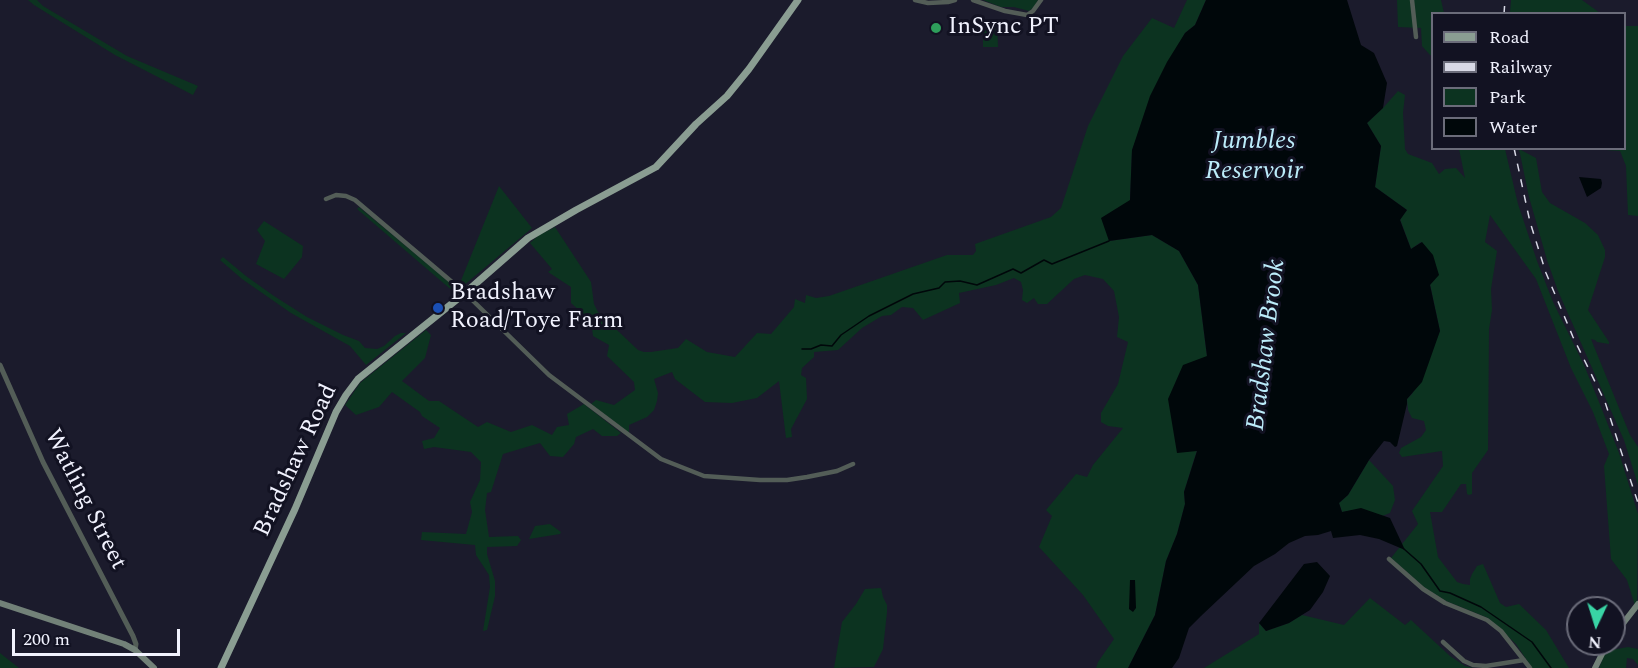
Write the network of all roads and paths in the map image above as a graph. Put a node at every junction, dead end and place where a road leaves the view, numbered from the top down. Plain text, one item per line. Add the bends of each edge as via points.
1 (798, 0) edge
2 (915, 0) edge
3 (955, 0) edge
4 (973, 0) edge
5 (1041, 0) edge
6 (1412, 0) edge
7 (1416, 37) dead end
8 (326, 199) dead end
9 (465, 293) junction
10 (0, 365) edge
11 (853, 464) dead end
12 (1389, 559) dead end
13 (0, 603) edge
14 (1638, 604) edge
15 (1626, 620) edge
16 (1443, 642) dead end
17 (135, 650) junction
18 (1524, 660) junction
19 (154, 668) edge
20 (220, 668) edge
21 (1530, 668) edge

1 - 9 main road, Bradshaw Road via 727,96 656,167 537,232
2 - 3 street
4 - 5 street via 1027,15
6 - 7 street
8 - 9 street via 336,195 354,200
9 - 11 street via 549,375 661,459 704,476 760,480 813,476
9 - 20 main road, Bradshaw Road via 366,372 346,395
10 - 17 street, Watling Street via 43,462 133,636
12 - 18 street via 1444,603 1487,620
13 - 17 main road
14 - 15 main road
16 - 18 street via 1473,665
17 - 19 main road
18 - 21 street

